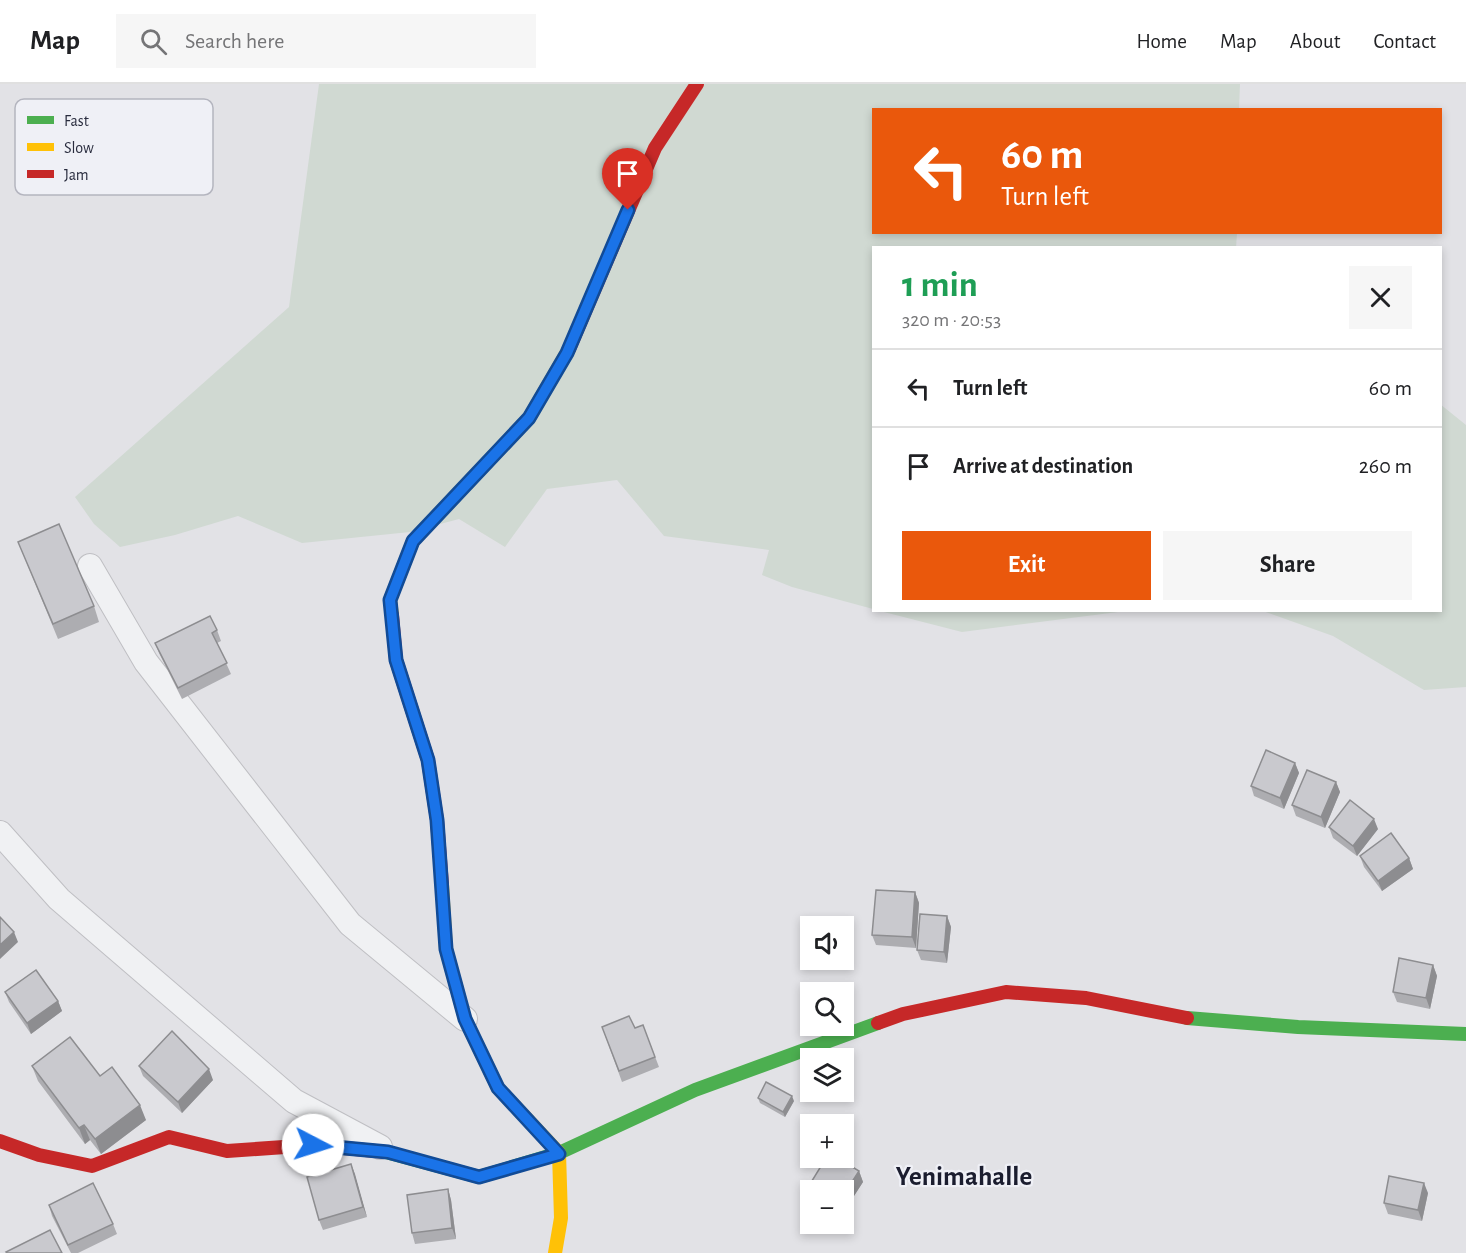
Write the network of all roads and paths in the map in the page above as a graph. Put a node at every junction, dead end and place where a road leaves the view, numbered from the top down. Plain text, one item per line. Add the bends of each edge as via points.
1 (697, 84) edge
2 (90, 566) dead end
3 (0, 833) edge
4 (465, 1019) junction
5 (1466, 1034) edge
6 (0, 1141) edge
7 (388, 1152) junction
8 (559, 1154) junction
9 (555, 1253) edge

1 - 4 street via 655,148 567,353 529,418 413,541 390,600 396,660 428,760 437,820 446,949
2 - 4 street via 146,662 350,924
3 - 7 street via 59,899 294,1101
4 - 8 street via 498,1088
5 - 8 street via 1181,1018 1086,998 1006,992 903,1014 695,1090
6 - 7 street via 39,1155 92,1166 169,1137 227,1151 313,1145
7 - 8 street via 479,1177
8 - 9 street via 561,1218

